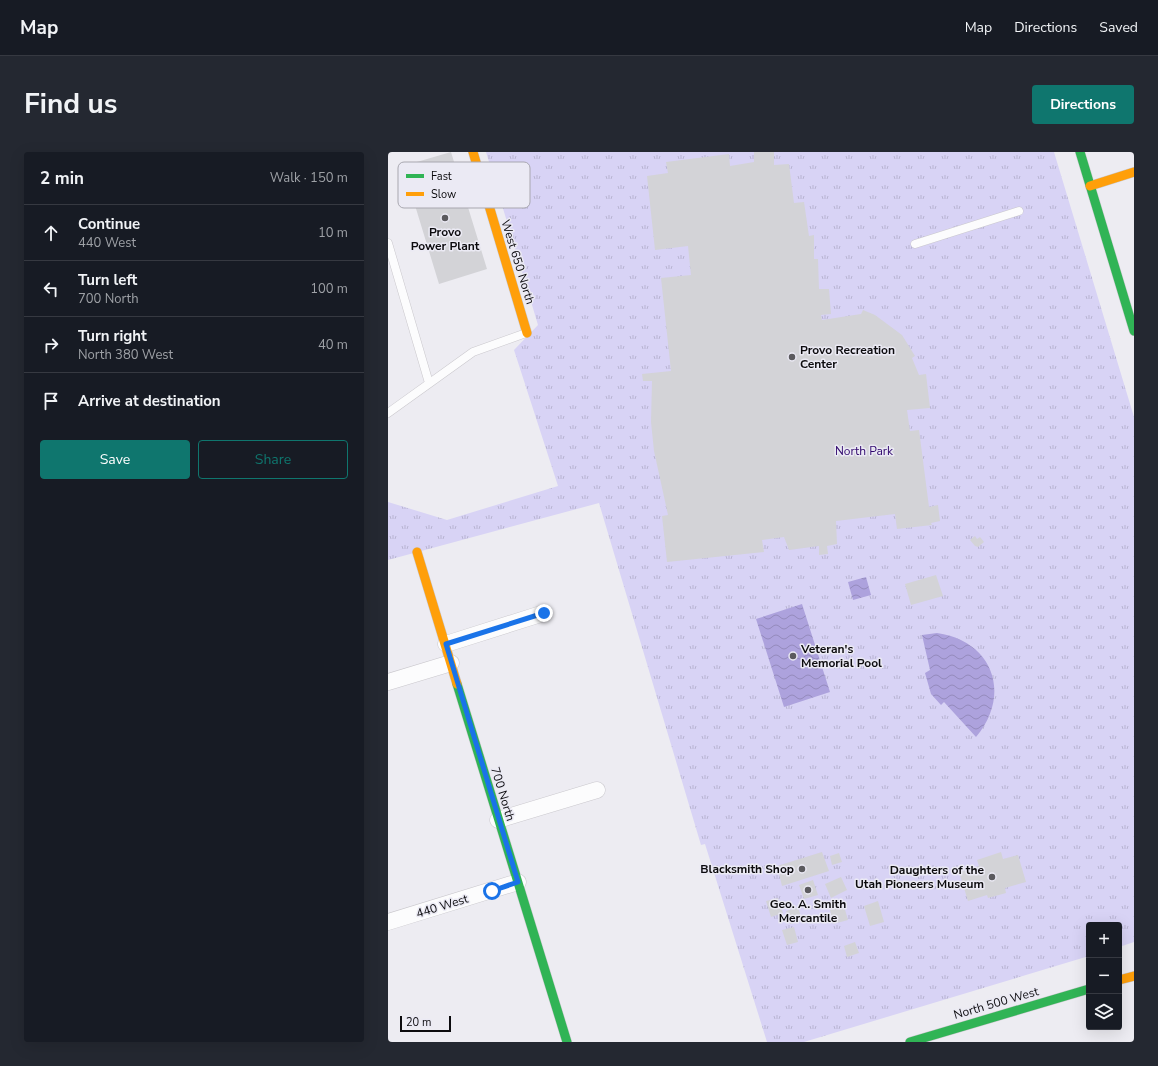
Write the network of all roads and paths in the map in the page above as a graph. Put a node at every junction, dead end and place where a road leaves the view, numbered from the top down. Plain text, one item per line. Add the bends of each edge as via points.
1 (473, 152) edge
2 (1080, 152) edge
3 (476, 162) edge
4 (1134, 172) edge
5 (1090, 186) junction
6 (489, 208) edge
7 (1019, 211) dead end
8 (388, 243) edge
9 (915, 244) dead end
10 (1134, 331) edge
11 (526, 333) joint
12 (429, 383) junction
13 (388, 413) edge
14 (417, 552) dead end
15 (544, 613) dead end
16 (446, 644) junction
17 (452, 663) junction
18 (388, 682) edge
19 (597, 790) dead end
20 (498, 820) junction
21 (518, 882) junction
22 (388, 922) edge
23 (1134, 976) edge
24 (1122, 979) edge
25 (1086, 990) edge
26 (954, 1035) edge
27 (567, 1042) edge
28 (910, 1042) edge

1 - 3 street, West 650 North
2 - 5 street
4 - 5 street
5 - 10 street
6 - 11 street, West 650 North
7 - 9 lane
8 - 12 lane
11 - 12 lane via 473,352
12 - 13 lane
14 - 16 street, 700 North
15 - 16 street
16 - 17 street, 700 North
17 - 18 street
17 - 20 street, 700 North
19 - 20 street
20 - 21 street, 700 North
21 - 22 street, 440 West
21 - 27 street, 700 North
23 - 24 street
25 - 26 street, North 500 West
26 - 28 street, North 500 West

